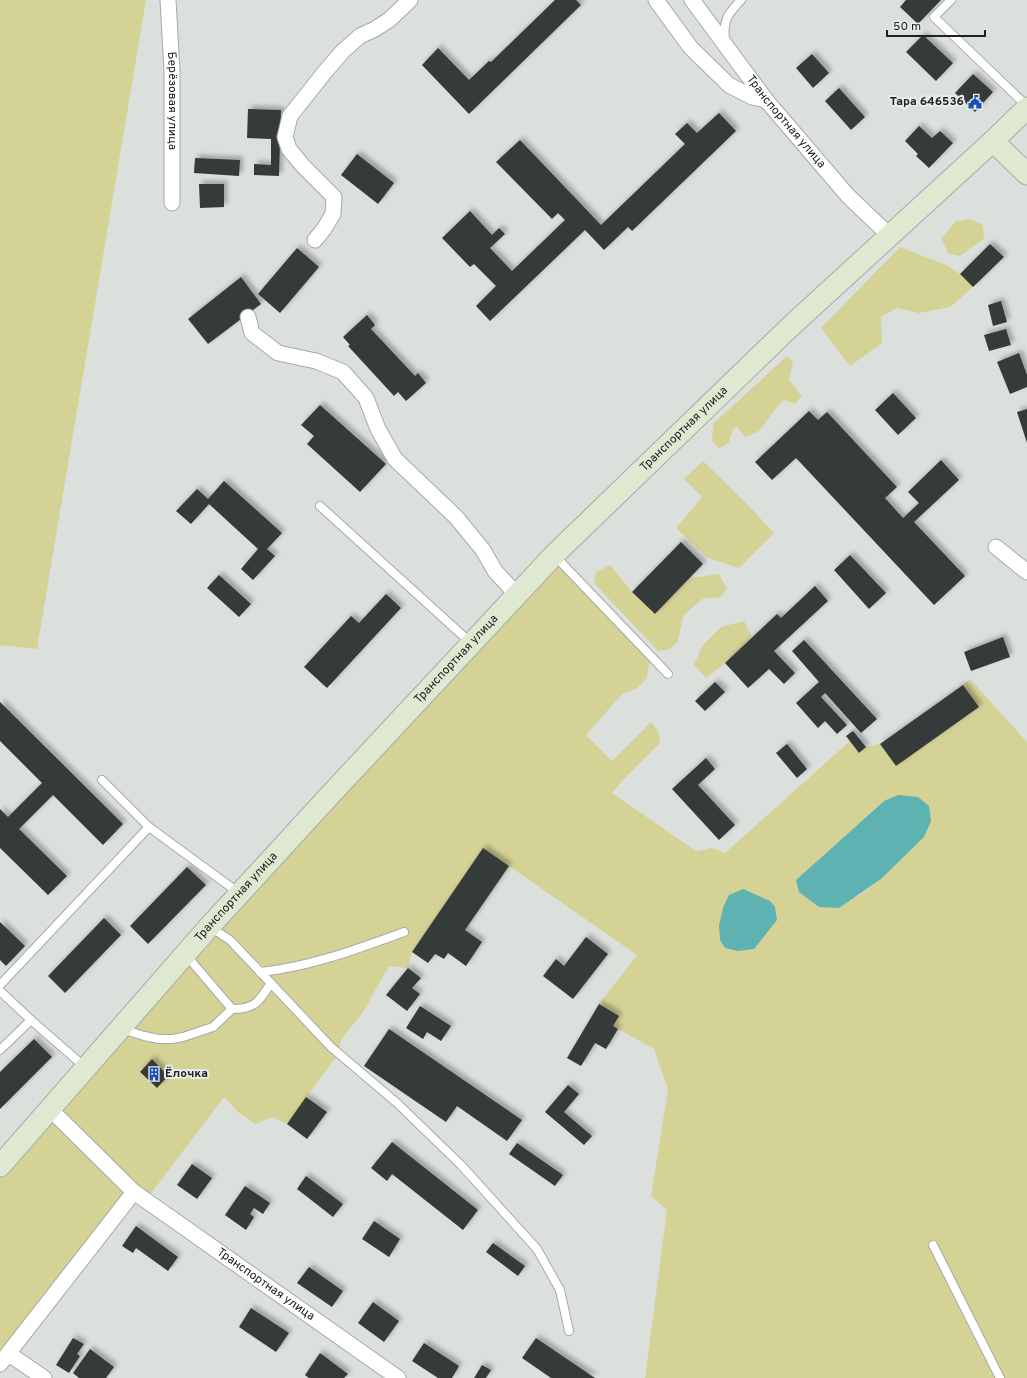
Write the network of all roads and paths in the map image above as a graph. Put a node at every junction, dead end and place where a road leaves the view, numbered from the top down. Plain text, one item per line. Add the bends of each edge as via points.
1 (168, 0) edge
2 (410, 0) edge
3 (656, 0) edge
4 (692, 0) edge
5 (741, 0) edge
6 (951, 0) edge
7 (726, 46) junction
8 (766, 100) junction
9 (1027, 107) edge
10 (993, 141) junction
11 (1027, 174) edge
12 (172, 203) dead end
13 (890, 236) junction
14 (315, 240) dead end
15 (248, 317) dead end
16 (320, 506) dead end
17 (996, 547) dead end
18 (554, 555) junction
19 (1027, 572) edge
20 (517, 595) junction
21 (472, 643) junction
22 (668, 674) dead end
23 (102, 780) dead end
24 (149, 827) junction
25 (239, 894) junction
26 (209, 927) junction
27 (404, 932) dead end
28 (186, 954) junction
29 (260, 972) junction
30 (271, 983) junction
31 (0, 985) edge
32 (0, 990) edge
33 (232, 1009) junction
34 (31, 1020) junction
35 (122, 1028) junction
36 (0, 1050) edge
37 (86, 1069) junction
38 (50, 1109) junction
39 (2, 1161) edge
40 (134, 1192) junction
41 (933, 1246) dead end
42 (569, 1331) dead end
43 (4, 1359) edge
44 (44, 1378) edge
45 (398, 1378) edge
46 (1000, 1378) edge

1 - 12 street, Берёзовая улица via 172,71
2 - 14 street via 389,20 360,36 343,51 290,116 285,137 289,150 334,197 333,214
3 - 8 street via 691,48 730,85 752,97
4 - 7 street, Транспортная улица
5 - 7 lane via 729,12 724,29
6 - 9 lane via 934,17
7 - 8 street, Транспортная улица
8 - 13 street, Транспортная улица via 848,196
9 - 10 main road, Транспортная улица
10 - 11 main road
10 - 13 main road, Транспортная улица
13 - 18 main road, Транспортная улица via 791,326
15 - 20 street via 252,332 278,353 316,361 343,372 366,398 378,429 395,459 456,517 483,550 495,571
16 - 21 lane
17 - 19 street
18 - 20 main road, Транспортная улица
18 - 22 lane
20 - 21 main road, Транспортная улица
21 - 25 main road, Транспортная улица
23 - 24 lane
24 - 25 lane
24 - 31 lane
25 - 26 main road, Транспортная улица
26 - 28 main road, Транспортная улица
26 - 29 lane via 230,940
27 - 29 lane via 298,966
28 - 33 lane
28 - 35 main road, Транспортная улица
29 - 30 lane
30 - 33 lane via 250,1007
30 - 42 lane via 331,1047 398,1103 461,1165 537,1249 560,1290
32 - 34 lane
33 - 35 lane via 212,1027 172,1039 144,1036
34 - 36 lane
34 - 37 lane
35 - 37 main road, Транспортная улица
37 - 38 main road, Транспортная улица
38 - 39 main road, Транспортная улица
38 - 40 street, Транспортная улица
40 - 43 street
40 - 45 street, Транспортная улица
41 - 46 lane
43 - 44 street

